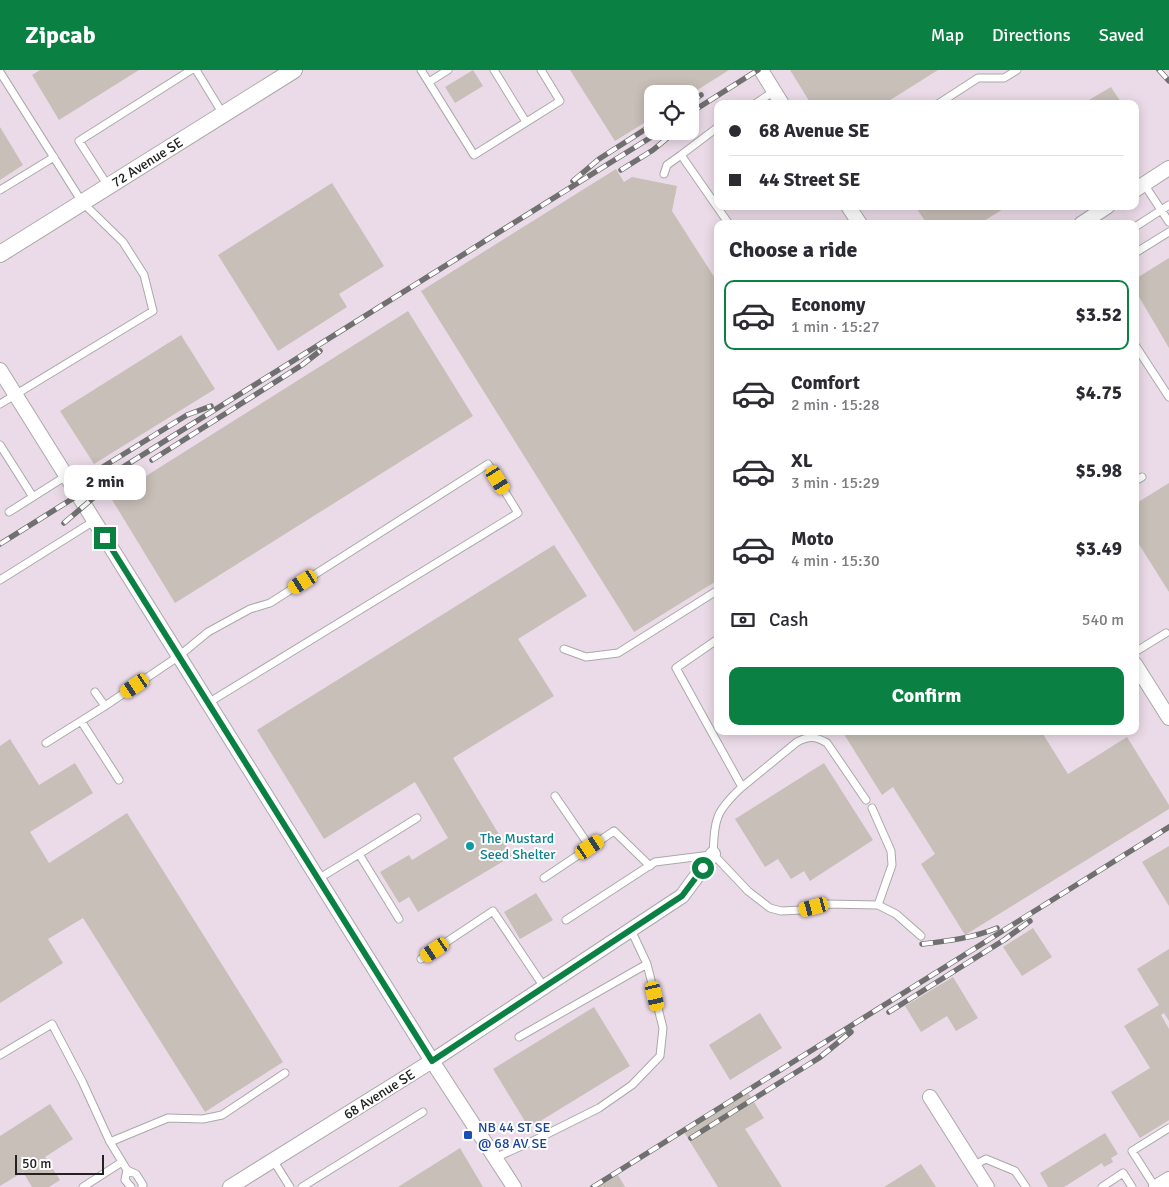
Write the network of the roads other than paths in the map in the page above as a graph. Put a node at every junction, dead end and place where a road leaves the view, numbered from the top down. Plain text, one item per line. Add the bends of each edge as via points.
1 (192, 70) edge
2 (196, 70) edge
3 (294, 70) edge
4 (421, 70) edge
5 (448, 70) edge
6 (494, 70) edge
7 (541, 70) edge
8 (761, 70) edge
9 (1017, 70) edge
10 (0, 72) edge
11 (428, 82) junction
12 (774, 91) junction
13 (761, 100) edge
14 (780, 100) edge
15 (944, 100) edge
16 (224, 114) junction
17 (526, 122) junction
18 (714, 130) edge
19 (681, 156) junction
20 (54, 157) junction
21 (1169, 168) edge
22 (664, 174) dead end
23 (108, 186) junction
24 (1140, 187) edge
25 (0, 190) edge
26 (82, 202) junction
27 (714, 203) edge
28 (1169, 205) edge
29 (1102, 210) edge
30 (1162, 210) junction
31 (1087, 220) edge
32 (1169, 222) edge
33 (1139, 224) edge
34 (1169, 232) edge
35 (1139, 251) edge
36 (0, 254) edge
37 (1139, 351) edge
38 (0, 370) edge
39 (16, 395) junction
40 (1169, 397) edge
41 (0, 404) edge
42 (0, 445) edge
43 (66, 476) junction
44 (1142, 477) dead end
45 (1139, 479) edge
46 (33, 497) junction
47 (9, 512) dead end
48 (94, 521) junction
49 (0, 580) edge
50 (714, 593) edge
51 (1166, 633) dead end
52 (714, 642) edge
53 (564, 649) dead end
54 (1139, 650) edge
55 (179, 656) junction
56 (1139, 670) edge
57 (95, 692) dead end
58 (208, 703) junction
59 (105, 706) junction
60 (1169, 718) edge
61 (81, 722) junction
62 (46, 743) dead end
63 (119, 780) dead end
64 (742, 787) junction
65 (555, 796) dead end
66 (866, 800) dead end
67 (872, 808) dead end
68 (417, 818) dead end
69 (590, 847) junction
70 (359, 854) junction
71 (713, 854) junction
72 (650, 866) junction
73 (544, 878) dead end
74 (318, 879) junction
75 (878, 905) junction
76 (399, 919) dead end
77 (566, 920) dead end
78 (631, 930) junction
79 (922, 936) dead end
80 (421, 959) dead end
81 (648, 964) junction
82 (544, 987) junction
83 (519, 1037) dead end
84 (0, 1055) edge
85 (432, 1061) junction
86 (285, 1074) dead end
87 (930, 1097) dead end
88 (423, 1112) dead end
89 (1169, 1128) edge
90 (110, 1142) junction
91 (495, 1158) junction
92 (273, 1160) junction
93 (122, 1162) junction
94 (974, 1166) junction
95 (127, 1170) junction
96 (1169, 1179) edge
97 (83, 1187) edge
98 (131, 1187) edge
99 (142, 1187) edge
100 (230, 1187) edge
101 (290, 1187) edge
102 (302, 1187) edge
103 (514, 1187) edge
104 (987, 1187) edge
105 (1026, 1187) edge
106 (1102, 1187) edge
107 (1132, 1187) edge
108 (1156, 1187) edge

1 - 23 lane via 79,141
2 - 16 lane
3 - 16 street, 72 Avenue SE
4 - 11 lane
5 - 11 lane
6 - 17 lane
7 - 17 lane via 560,102
8 - 12 street
9 - 15 lane via 1004,78 978,78
10 - 20 lane
11 - 17 lane via 474,155
12 - 13 lane
12 - 14 street
16 - 23 street, 72 Avenue SE
18 - 19 lane
19 - 22 lane via 668,165
19 - 27 lane
20 - 25 lane
20 - 26 lane
21 - 24 street
23 - 26 street, 72 Avenue SE
24 - 30 lane
26 - 36 street, 72 Avenue SE
26 - 39 lane via 123,242 144,275 153,312
28 - 30 lane
29 - 31 street
30 - 32 lane
30 - 33 lane
34 - 35 lane
37 - 40 lane
38 - 39 street
39 - 41 lane
39 - 43 street
42 - 46 lane
43 - 46 lane
43 - 48 street
44 - 45 lane
46 - 47 lane
48 - 49 lane
48 - 55 street
50 - 53 lane via 618,653 586,657
51 - 54 lane
52 - 64 lane via 676,668
55 - 58 street
55 - 58 lane via 208,632 250,609 270,604 488,464 518,513
55 - 59 lane
56 - 60 street
57 - 59 lane
58 - 74 street
59 - 61 lane
61 - 62 lane
61 - 63 lane
64 - 66 lane via 808,736 827,743
64 - 71 lane via 718,813 714,824
65 - 69 lane
67 - 75 lane via 891,851 892,866
68 - 70 lane
69 - 72 lane via 614,831
69 - 73 lane
70 - 74 lane
70 - 76 lane
71 - 72 lane via 655,862
71 - 75 lane via 754,897 770,908 781,911 826,904
71 - 78 street, 68 Avenue SE via 682,896
72 - 77 lane
74 - 85 street
75 - 79 lane via 896,914
78 - 81 lane
78 - 82 street, 68 Avenue SE
80 - 82 lane via 493,911
81 - 83 lane
81 - 91 lane via 663,1028 660,1056 632,1085 599,1108
82 - 85 street, 68 Avenue SE
84 - 90 lane via 52,1024
85 - 91 street
85 - 92 street, 68 Avenue SE
86 - 90 lane via 222,1114 204,1119 168,1118
87 - 94 street
88 - 102 lane
89 - 108 lane via 1132,1151
90 - 93 lane
91 - 103 street
92 - 100 street, 68 Avenue SE
92 - 101 lane
93 - 95 lane
93 - 97 lane
94 - 104 street
94 - 105 lane via 986,1159 994,1162 1016,1171
95 - 98 lane via 125,1180
95 - 99 lane via 136,1174
96 - 108 street
106 - 107 lane via 1123,1173

